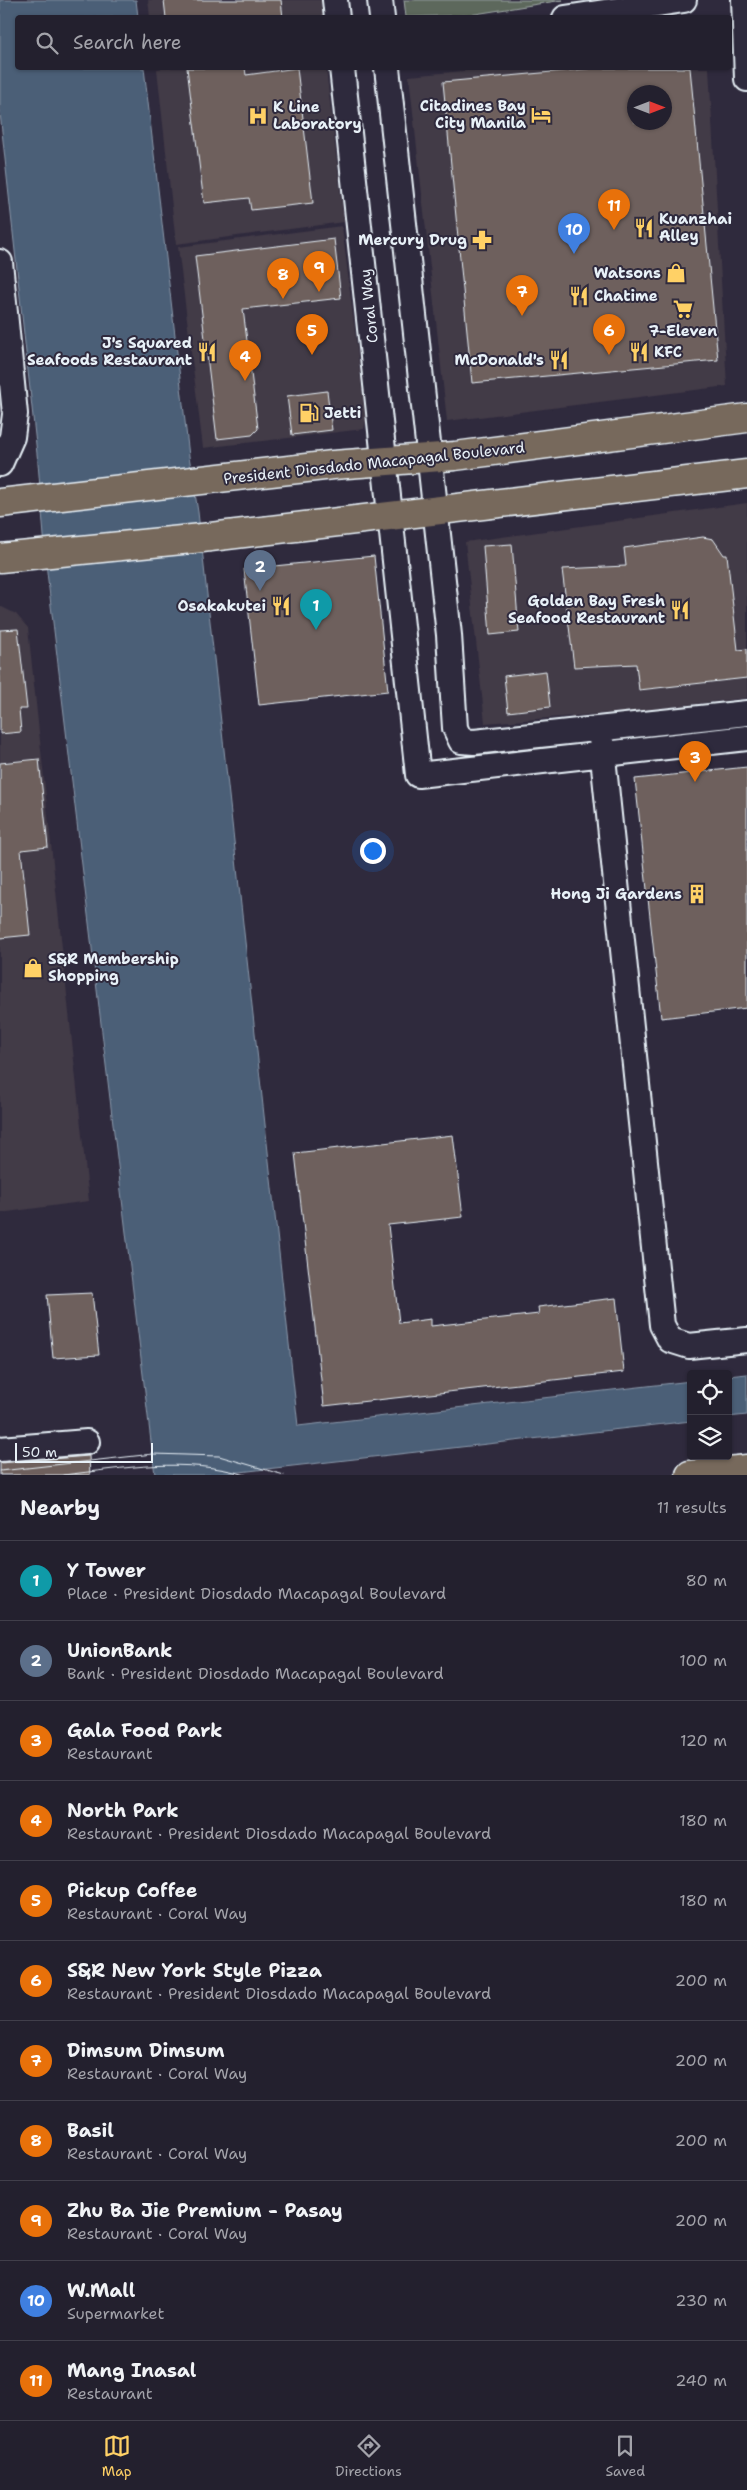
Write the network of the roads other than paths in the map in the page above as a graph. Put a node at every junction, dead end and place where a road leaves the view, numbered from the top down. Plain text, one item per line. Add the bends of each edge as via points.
1 (335, 0) edge
2 (380, 0) edge
3 (684, 0) edge
4 (744, 0) edge
5 (337, 15) edge
6 (382, 15) edge
7 (585, 15) edge
8 (342, 70) edge
9 (387, 70) edge
10 (747, 79) edge
11 (0, 262) edge
12 (747, 418) edge
13 (430, 458) junction
14 (385, 462) junction
15 (0, 464) edge
16 (747, 474) edge
17 (0, 503) edge
18 (436, 510) junction
19 (390, 515) junction
20 (0, 558) edge
21 (747, 713) edge
22 (600, 728) junction
23 (747, 738) edge
24 (602, 754) junction
25 (747, 1340) edge
26 (87, 1442) dead end
27 (0, 1449) edge
28 (747, 1469) edge
29 (690, 1475) edge

1 - 5 street
2 - 6 street
3 - 7 street
4 - 10 street
8 - 14 street, Coral Way
9 - 13 street
11 - 15 street via 15,414 12,437
12 - 13 main road, President Diosdado Macapagal Boulevard
13 - 14 main road, President Diosdado Macapagal Boulevard
13 - 18 street
14 - 17 main road, President Diosdado Macapagal Boulevard via 333,465
14 - 19 street, Coral Way
16 - 18 main road
18 - 19 main road
18 - 22 street via 455,728 461,741
19 - 20 main road
19 - 24 street, Coral Way via 418,775
21 - 22 street
22 - 24 street
23 - 24 street
24 - 25 street via 662,1325 670,1340 689,1346
26 - 27 street
28 - 29 main road

